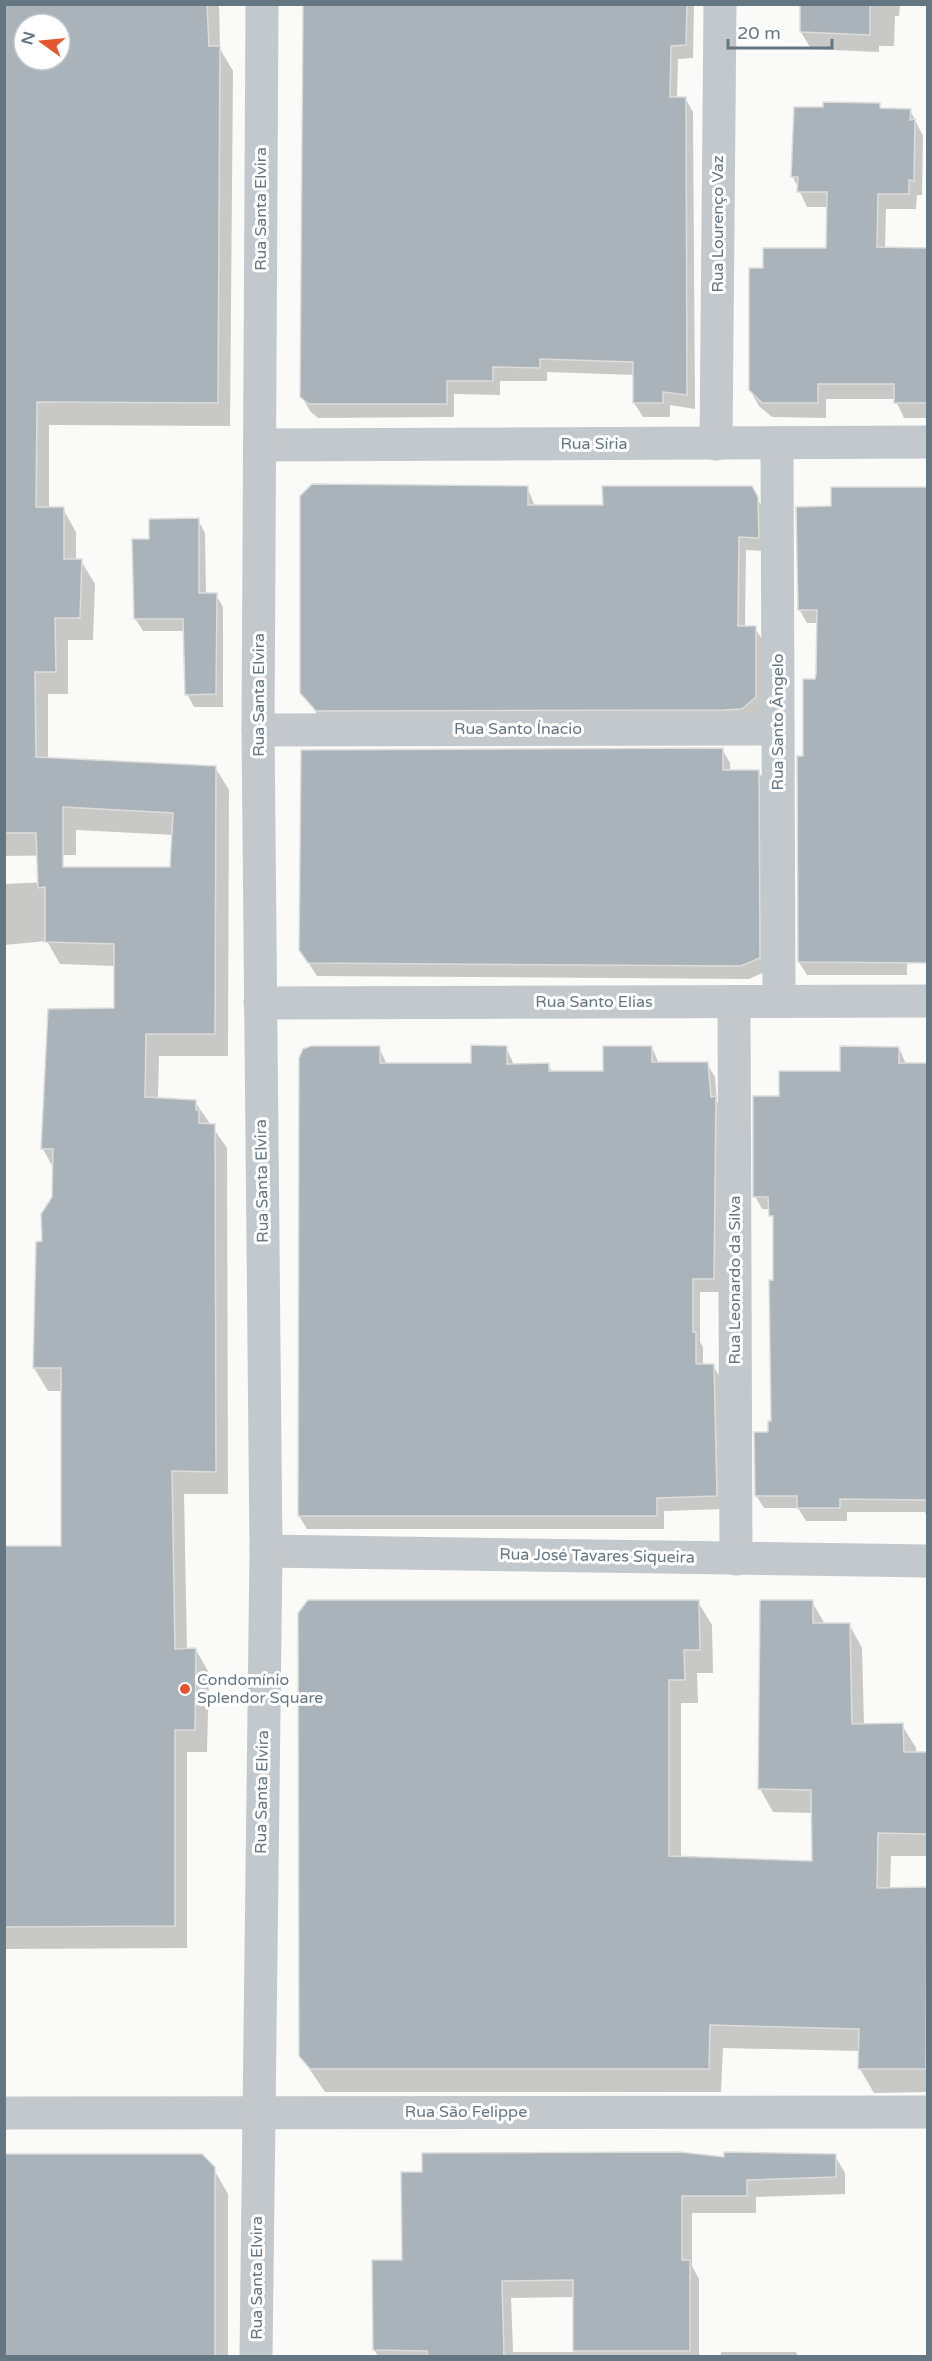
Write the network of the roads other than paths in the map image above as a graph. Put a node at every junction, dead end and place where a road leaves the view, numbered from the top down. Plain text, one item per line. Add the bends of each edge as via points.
1 (262, 4) edge
2 (720, 4) edge
3 (927, 442) edge
4 (777, 443) junction
5 (716, 444) junction
6 (261, 445) junction
7 (778, 729) junction
8 (258, 730) junction
9 (779, 1001) junction
10 (927, 1001) edge
11 (734, 1002) junction
12 (260, 1003) junction
13 (266, 1551) junction
14 (736, 1559) junction
15 (927, 1561) edge
16 (258, 2112) junction
17 (927, 2112) edge
18 (4, 2113) edge
19 (256, 2356) edge

1 - 6 street, Rua Santa Elvira
2 - 5 street, Rua Lourenço Vaz
3 - 4 street, Rua Síria
4 - 5 street, Rua Síria
4 - 7 street, Rua Santo Ângelo
5 - 6 street, Rua Síria
6 - 8 street, Rua Santa Elvira
7 - 8 street, Rua Santo Ínacio
7 - 9 street, Rua Santo Ângelo
8 - 12 street, Rua Santa Elvira
9 - 10 street, Rua Santo Elias
9 - 11 street, Rua Santo Elias
11 - 12 street, Rua Santo Elias
11 - 14 street, Rua Leonardo da Silva
12 - 13 street, Rua Santa Elvira
13 - 14 street, Rua José Tavares Siqueira
13 - 16 street, Rua Santa Elvira
14 - 15 street, Rua José Tavares Siqueira
16 - 17 street, Rua São Felippe
16 - 18 street, Rua São Felippe
16 - 19 street, Rua Santa Elvira

